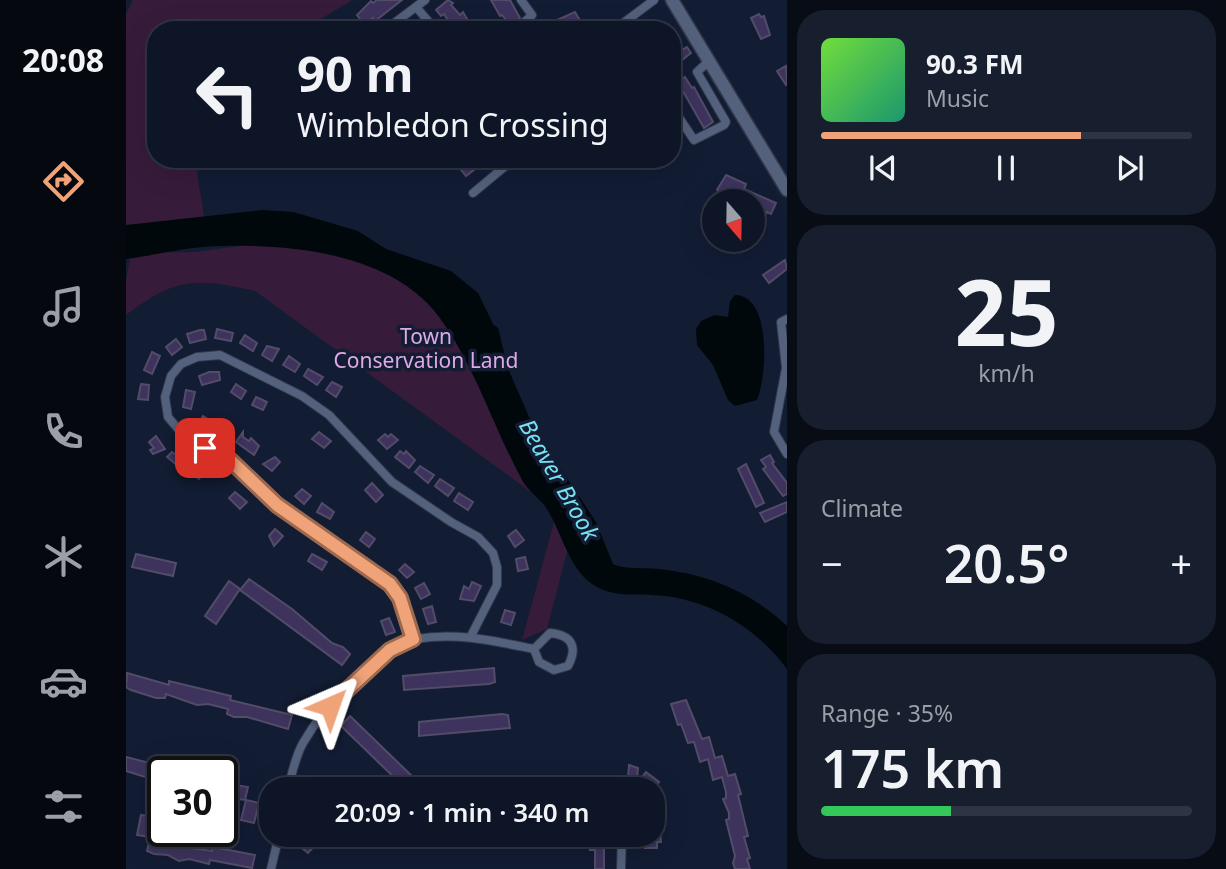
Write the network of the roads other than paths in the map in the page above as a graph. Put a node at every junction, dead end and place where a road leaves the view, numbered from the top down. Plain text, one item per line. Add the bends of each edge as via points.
1 (425, 0) edge
2 (521, 0) edge
3 (654, 0) edge
4 (672, 0) edge
5 (416, 7) junction
6 (397, 21) edge
7 (428, 21) edge
8 (526, 21) edge
9 (626, 21) edge
10 (709, 61) junction
11 (681, 120) edge
12 (503, 168) edge
13 (787, 190) edge
14 (473, 193) dead end
15 (787, 319) edge
16 (787, 453) edge
17 (471, 636) junction
18 (413, 639) junction
19 (534, 649) junction
20 (292, 777) edge
21 (276, 847) edge
22 (622, 847) edge
23 (271, 869) edge
24 (621, 869) edge

1 - 5 street
2 - 8 street via 532,15
3 - 9 street
4 - 10 main road
5 - 6 street
5 - 7 street
10 - 11 street via 697,72 726,122 694,140
10 - 13 main road
12 - 14 street
15 - 16 street via 781,322 786,368 774,432
17 - 18 street
17 - 18 street via 497,585 493,553 478,537 392,482 329,415 302,396 220,355 181,364 171,376 165,397 168,417 184,436 230,460 285,511 390,584 400,598
17 - 19 street
18 - 20 street via 390,650 361,674 319,719 302,745
19 - 19 street via 550,633 563,634 572,642 575,654 568,666 554,670 539,662
21 - 23 street
22 - 24 street

